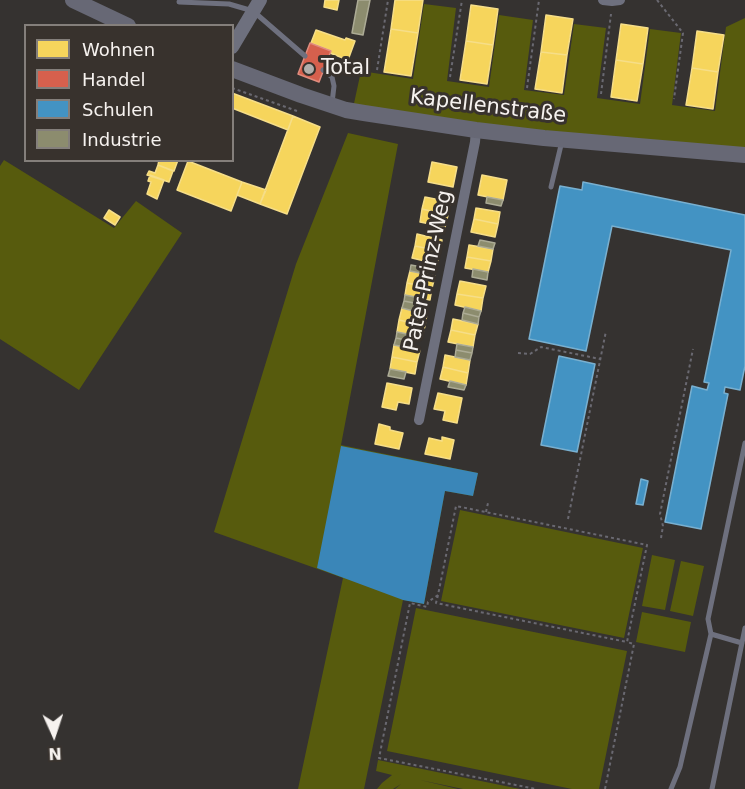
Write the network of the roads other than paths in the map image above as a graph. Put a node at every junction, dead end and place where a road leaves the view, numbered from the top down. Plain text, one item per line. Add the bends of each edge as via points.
1 (73, 0) edge
2 (179, 2) dead end
3 (257, 5) edge
4 (124, 24) edge
5 (234, 44) edge
6 (304, 56) dead end
7 (234, 70) edge
8 (323, 70) dead end
9 (332, 105) junction
10 (476, 130) junction
11 (562, 140) junction
12 (745, 156) edge
13 (551, 187) dead end
14 (419, 420) dead end
15 (745, 443) edge
16 (745, 628) edge
17 (711, 634) junction
18 (742, 643) junction
19 (671, 789) edge
20 (712, 789) edge

1 - 4 main road
2 - 3 lane
3 - 5 street
3 - 6 lane
7 - 9 main road, Kapellenstraße
8 - 9 lane via 332,77
9 - 10 main road, Kapellenstraße
10 - 11 main road, Kapellenstraße
10 - 14 street, Pater-Prinz-Weg
11 - 12 main road, Kapellenstraße
11 - 13 lane
15 - 17 lane via 708,619
16 - 18 lane
17 - 18 lane
17 - 19 lane via 680,767
18 - 20 lane

